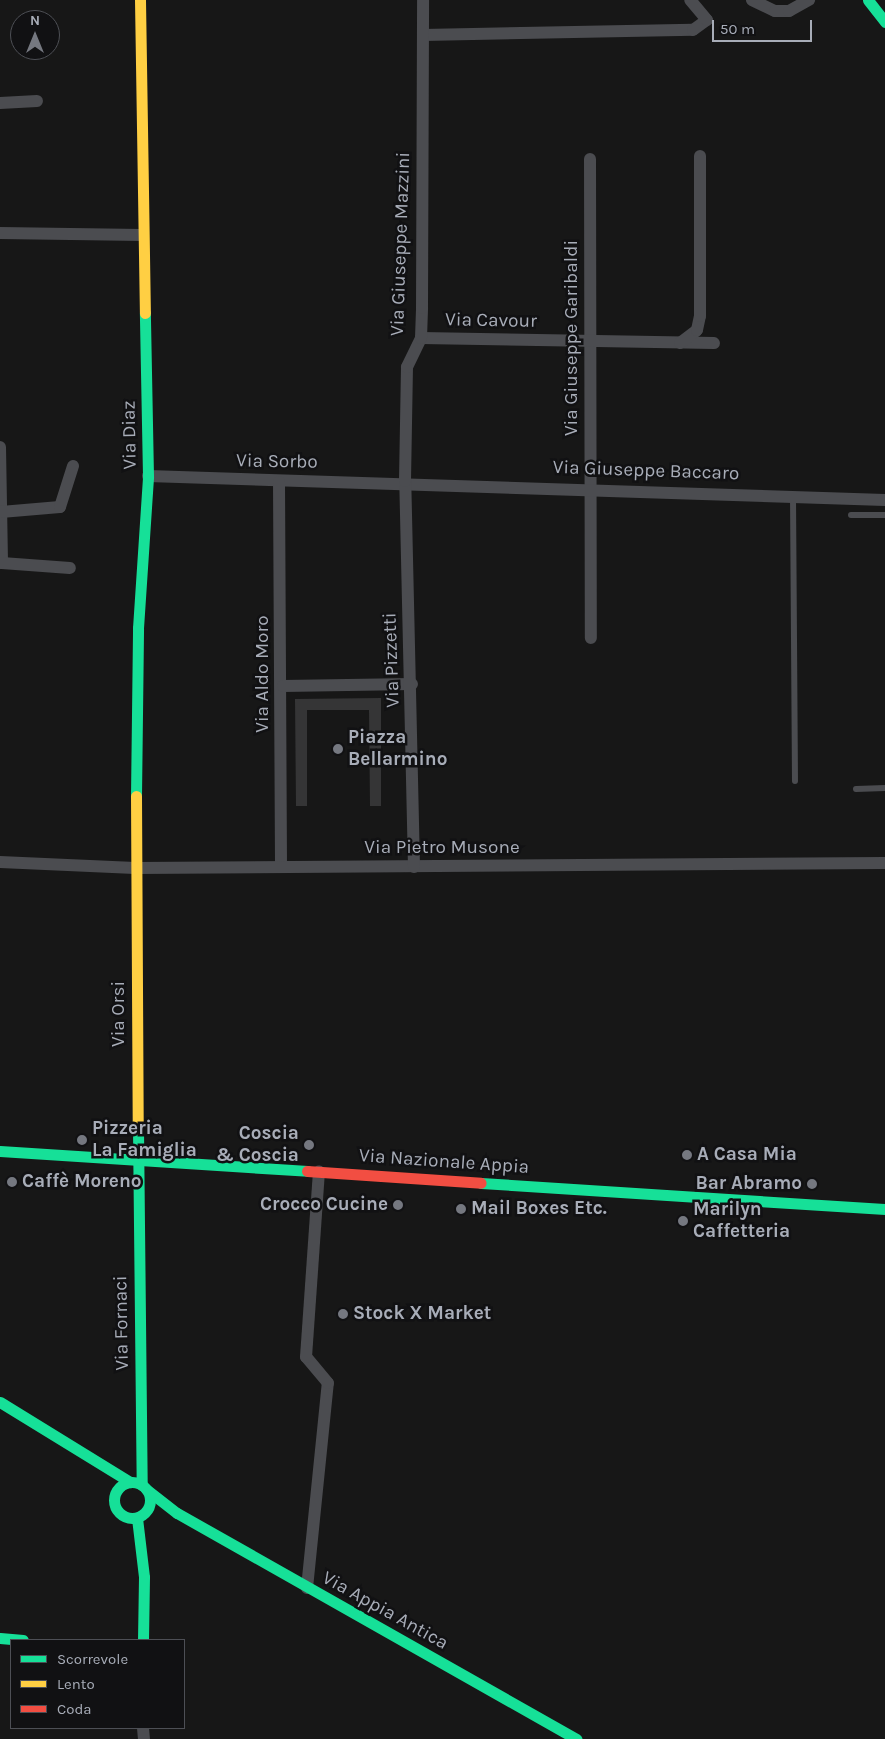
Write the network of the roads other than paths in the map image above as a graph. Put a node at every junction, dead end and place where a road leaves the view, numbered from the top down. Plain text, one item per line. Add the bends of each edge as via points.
1 (140, 0) edge
2 (423, 0) edge
3 (690, 0) edge
4 (752, 0) edge
5 (868, 0) edge
6 (808, 1) edge
7 (885, 22) edge
8 (423, 35) junction
9 (37, 100) dead end
10 (0, 103) edge
11 (700, 156) dead end
12 (590, 159) dead end
13 (0, 233) edge
14 (142, 235) junction
15 (421, 338) junction
16 (590, 342) junction
17 (680, 343) junction
18 (714, 343) dead end
19 (0, 447) edge
20 (73, 466) dead end
21 (148, 476) junction
22 (279, 482) junction
23 (405, 482) junction
24 (591, 488) junction
25 (793, 496) junction
26 (885, 500) edge
27 (1, 512) edge
28 (851, 515) dead end
29 (885, 515) edge
30 (70, 568) dead end
31 (592, 638) dead end
32 (412, 684) junction
33 (283, 686) junction
34 (795, 781) dead end
35 (856, 788) dead end
36 (885, 788) edge
37 (0, 862) edge
38 (885, 863) edge
39 (281, 867) junction
40 (414, 867) junction
41 (135, 868) junction
42 (0, 1151) edge
43 (138, 1159) junction
44 (319, 1171) junction
45 (885, 1209) edge
46 (0, 1402) edge
47 (97, 1465) junction
48 (139, 1486) junction
49 (116, 1492) junction
50 (149, 1506) junction
51 (177, 1513) junction
52 (137, 1518) junction
53 (307, 1588) junction
54 (143, 1639) edge
55 (576, 1739) edge

1 - 14 main road, Via Diaz
2 - 8 street, Via Giuseppe Mazzini
3 - 8 street via 707,20 693,30
4 - 6 street via 775,11 789,11
5 - 7 main road
8 - 15 street, Via Giuseppe Mazzini
9 - 10 street
11 - 17 street via 700,316 697,330
12 - 16 street, Via Giuseppe Garibaldi
13 - 14 street
14 - 21 main road, Via Diaz
15 - 16 street, Via Cavour
15 - 23 street, Via Giuseppe Mazzini via 407,367
16 - 17 street, Via Cavour
16 - 24 street, Via Giuseppe Garibaldi
17 - 18 street, Via Cavour
19 - 27 street
20 - 27 street via 60,507
21 - 22 street, Via Sorbo
21 - 41 main road, Via Diaz via 138,628
22 - 23 street, Via Sorbo
22 - 33 street, Via Aldo Moro
23 - 24 street, Via Giuseppe Baccaro
23 - 32 street, Via Pizzetti
24 - 25 street, Via Giuseppe Baccaro
24 - 31 street, Via Giuseppe Garibaldi
25 - 26 street, Via Giuseppe Baccaro
25 - 34 lane
27 - 30 street via 2,563
28 - 29 lane
32 - 33 street
32 - 40 street, Via Pizzetti
33 - 39 street, Via Aldo Moro
35 - 36 lane
37 - 41 street, Via Pietro Musone
38 - 40 street, Via Pietro Musone
39 - 40 street, Via Pietro Musone
39 - 41 street, Via Pietro Musone
41 - 43 main road, Via Orsi
42 - 43 main road, Via Nazionale Appia
43 - 44 main road, Via Nazionale Appia
43 - 48 main road, Via Fornaci
44 - 45 main road, Via Nazionale Appia
44 - 53 street via 306,1357 328,1383
46 - 47 main road, Via Appia Antica
47 - 48 main road, Via Appia Antica
47 - 49 main road, Via Appia Antica
48 - 49 main road
48 - 50 main road
48 - 51 main road, Via Appia Antica
49 - 52 main road, Via Appia Antica via 114,1503 120,1514
50 - 51 main road, Via Appia Antica
50 - 52 main road
51 - 53 main road, Via Appia Antica
52 - 54 main road via 144,1577
53 - 55 main road, Via Appia Antica

